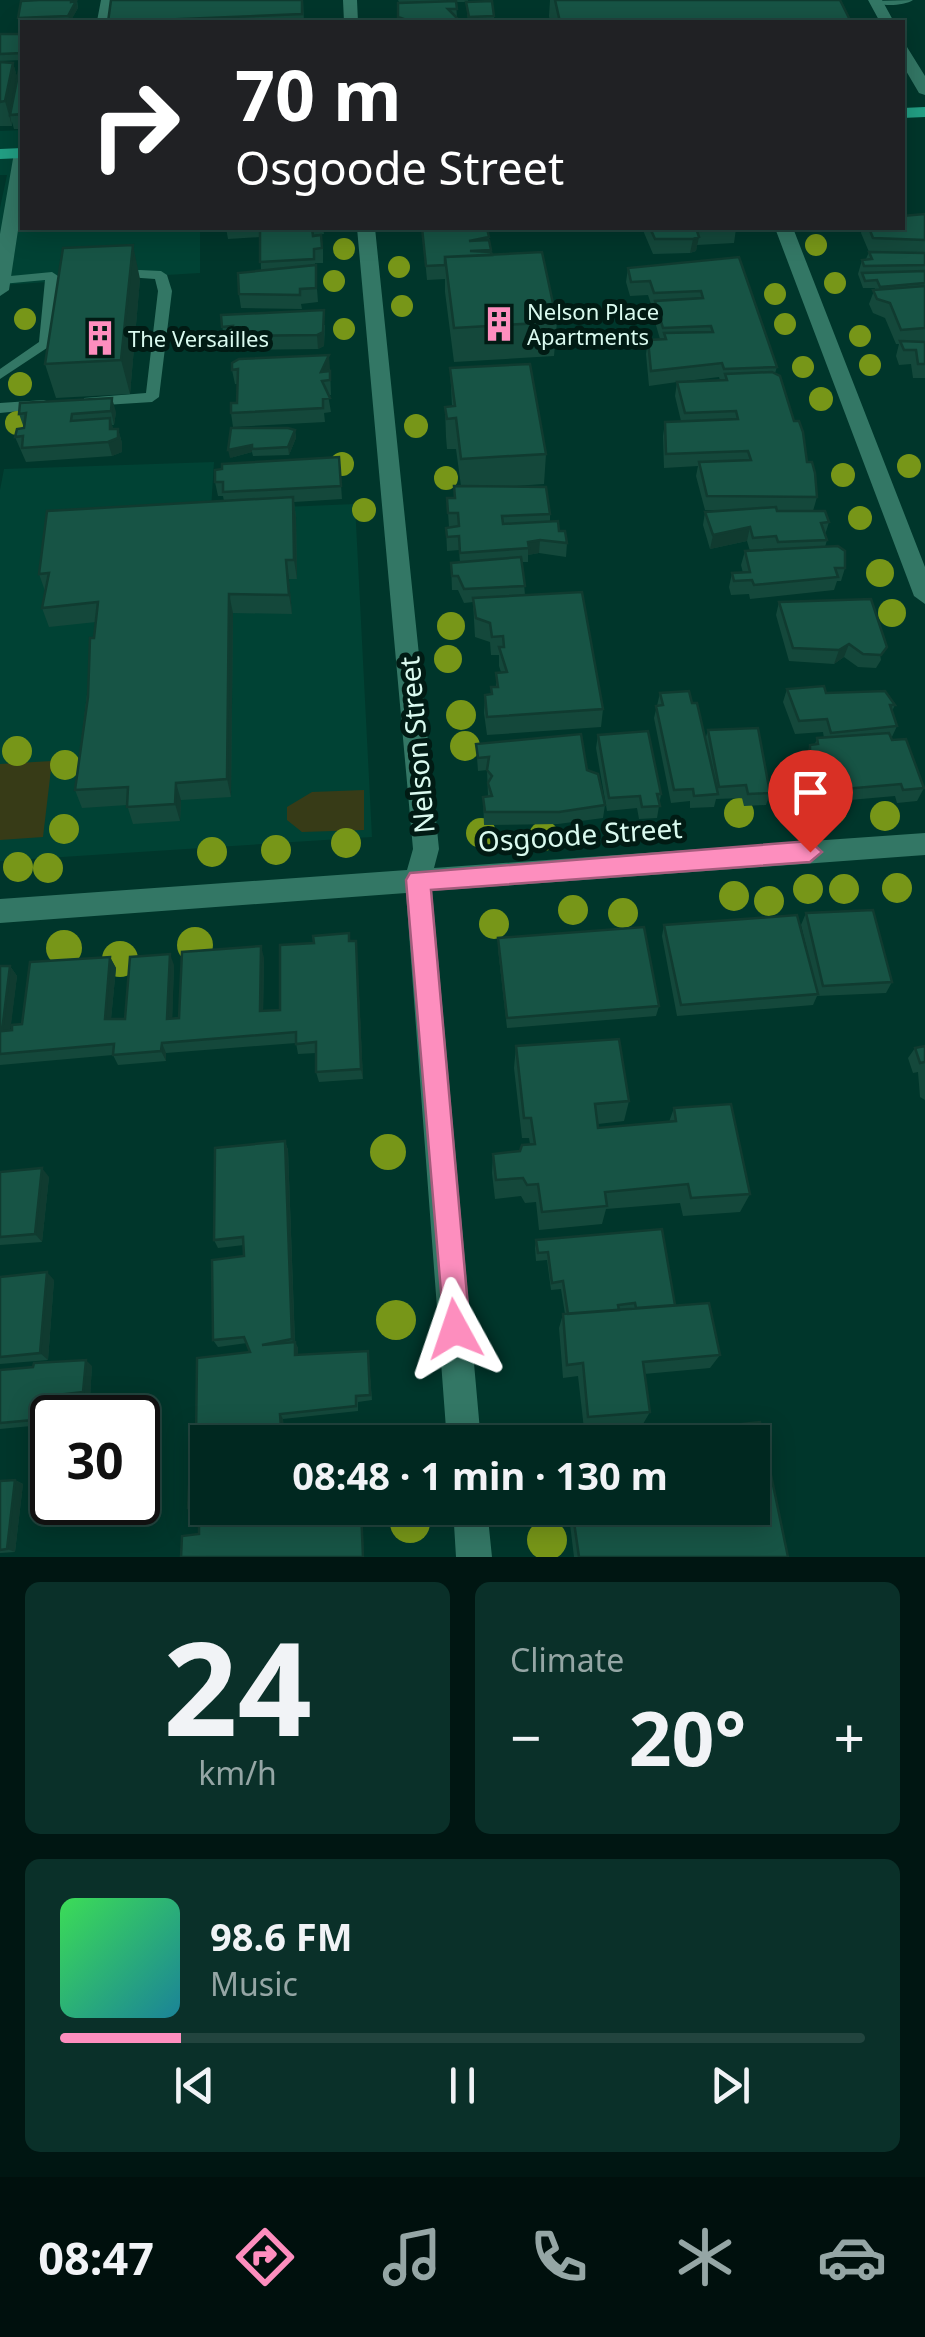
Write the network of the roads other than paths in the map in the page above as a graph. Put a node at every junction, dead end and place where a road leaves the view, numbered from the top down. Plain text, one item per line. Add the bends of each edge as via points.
1 (908, 0) edge
2 (875, 1) edge
3 (905, 55) edge
4 (925, 90) edge
5 (20, 166) edge
6 (366, 230) edge
7 (785, 230) edge
8 (92, 274) edge
9 (52, 276) junction
10 (72, 276) edge
11 (1, 285) edge
12 (0, 375) edge
13 (79, 402) edge
14 (60, 403) edge
15 (0, 408) edge
16 (925, 596) edge
17 (925, 844) edge
18 (418, 880) junction
19 (0, 911) edge
20 (463, 1425) edge
21 (471, 1525) edge
22 (474, 1557) edge

1 - 2 lane
3 - 4 street
5 - 11 street
6 - 18 street, Nelson Street via 426,848
7 - 16 street
8 - 13 lane via 152,272 161,275 166,291 152,397
9 - 10 lane
9 - 11 lane
9 - 12 lane via 46,344
14 - 15 lane
17 - 18 street, Osgoode Street
18 - 19 street, Osgoode Street
18 - 20 street, Nelson Street
21 - 22 street

